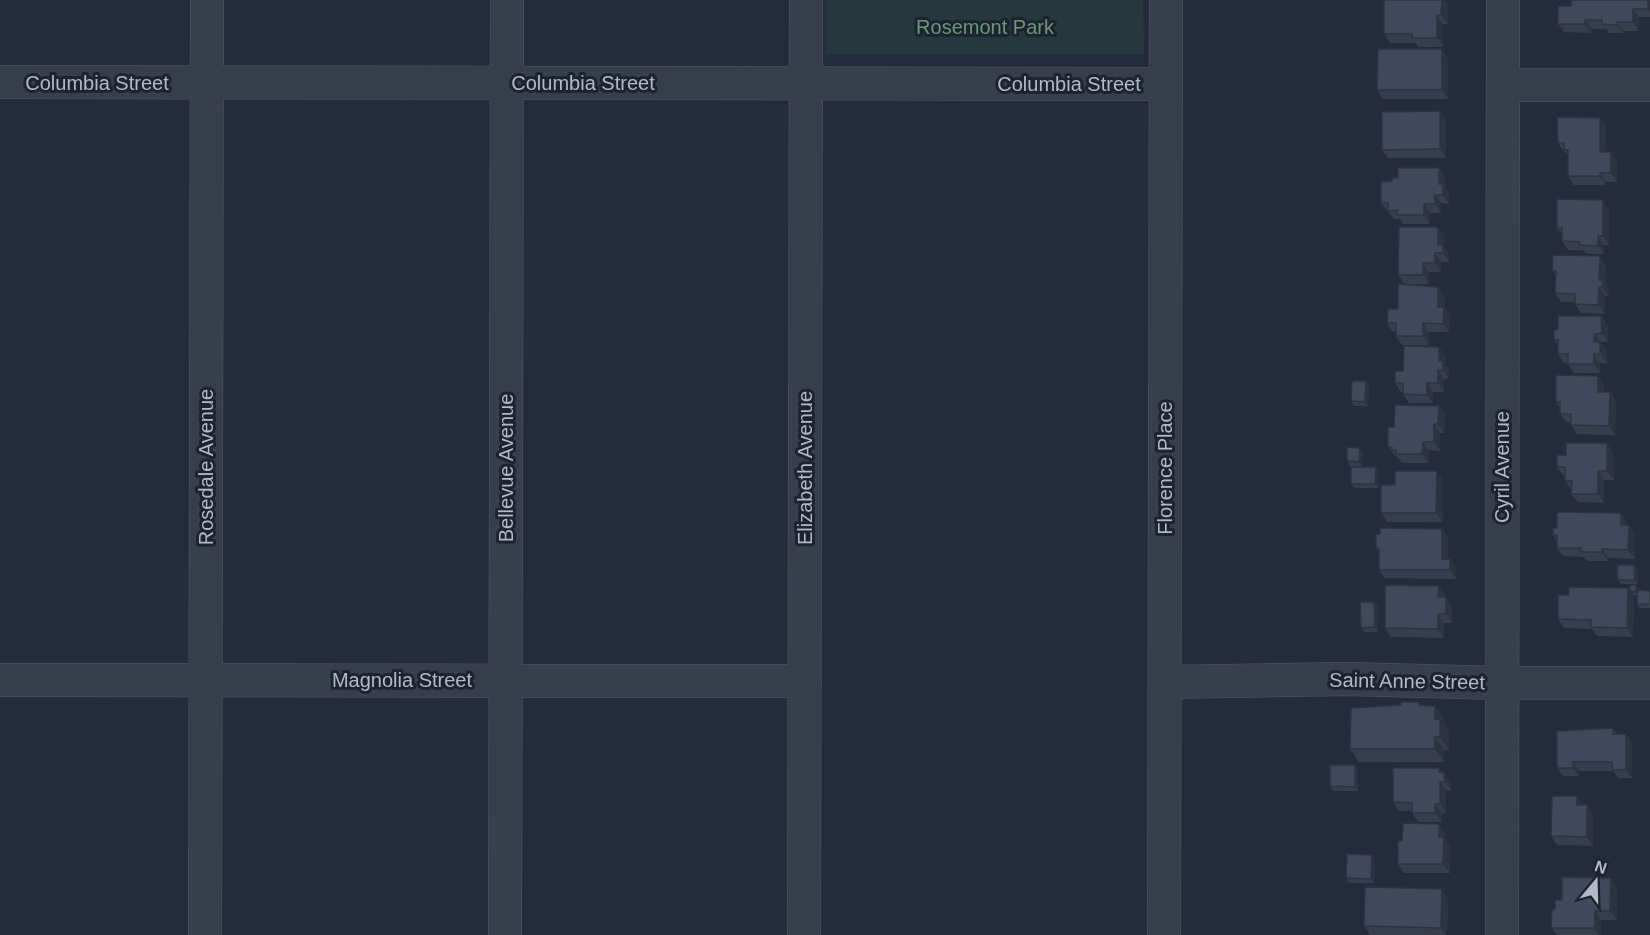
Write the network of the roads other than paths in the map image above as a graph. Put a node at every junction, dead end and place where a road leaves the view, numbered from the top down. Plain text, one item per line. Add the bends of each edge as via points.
1 (207, 0) edge
2 (507, 0) edge
3 (806, 0) edge
4 (1166, 0) edge
5 (1503, 0) edge
6 (0, 82) edge
7 (207, 83) junction
8 (507, 83) junction
9 (806, 84) junction
10 (1166, 84) junction
11 (1503, 85) junction
12 (1650, 85) edge
13 (0, 680) edge
14 (206, 680) junction
15 (506, 680) junction
16 (805, 681) junction
17 (1165, 682) junction
18 (1502, 683) junction
19 (1650, 683) edge
20 (205, 935) edge
21 (505, 935) edge
22 (804, 935) edge
23 (1164, 935) edge
24 (1502, 935) edge

1 - 7 street, Rosedale Avenue
2 - 8 street, Bellevue Avenue
3 - 9 street, Elizabeth Avenue
4 - 10 street, Florence Place
5 - 11 street, Cyril Avenue
6 - 7 street, Columbia Street
7 - 8 street, Columbia Street
7 - 14 street, Rosedale Avenue
8 - 9 street, Columbia Street
8 - 15 street, Bellevue Avenue
9 - 10 street, Columbia Street
9 - 16 street, Elizabeth Avenue
10 - 17 street, Florence Place
11 - 12 street
11 - 18 street, Cyril Avenue
13 - 14 street, Magnolia Street
14 - 15 street, Magnolia Street
14 - 20 street, Rosedale Avenue
15 - 16 street, Magnolia Street
15 - 21 street, Bellevue Avenue
16 - 22 street, Elizabeth Avenue
17 - 18 street, Saint Anne Street via 1347,679
17 - 23 street, Florence Place
18 - 19 street, Saint Anne Street
18 - 24 street, Cyril Avenue

